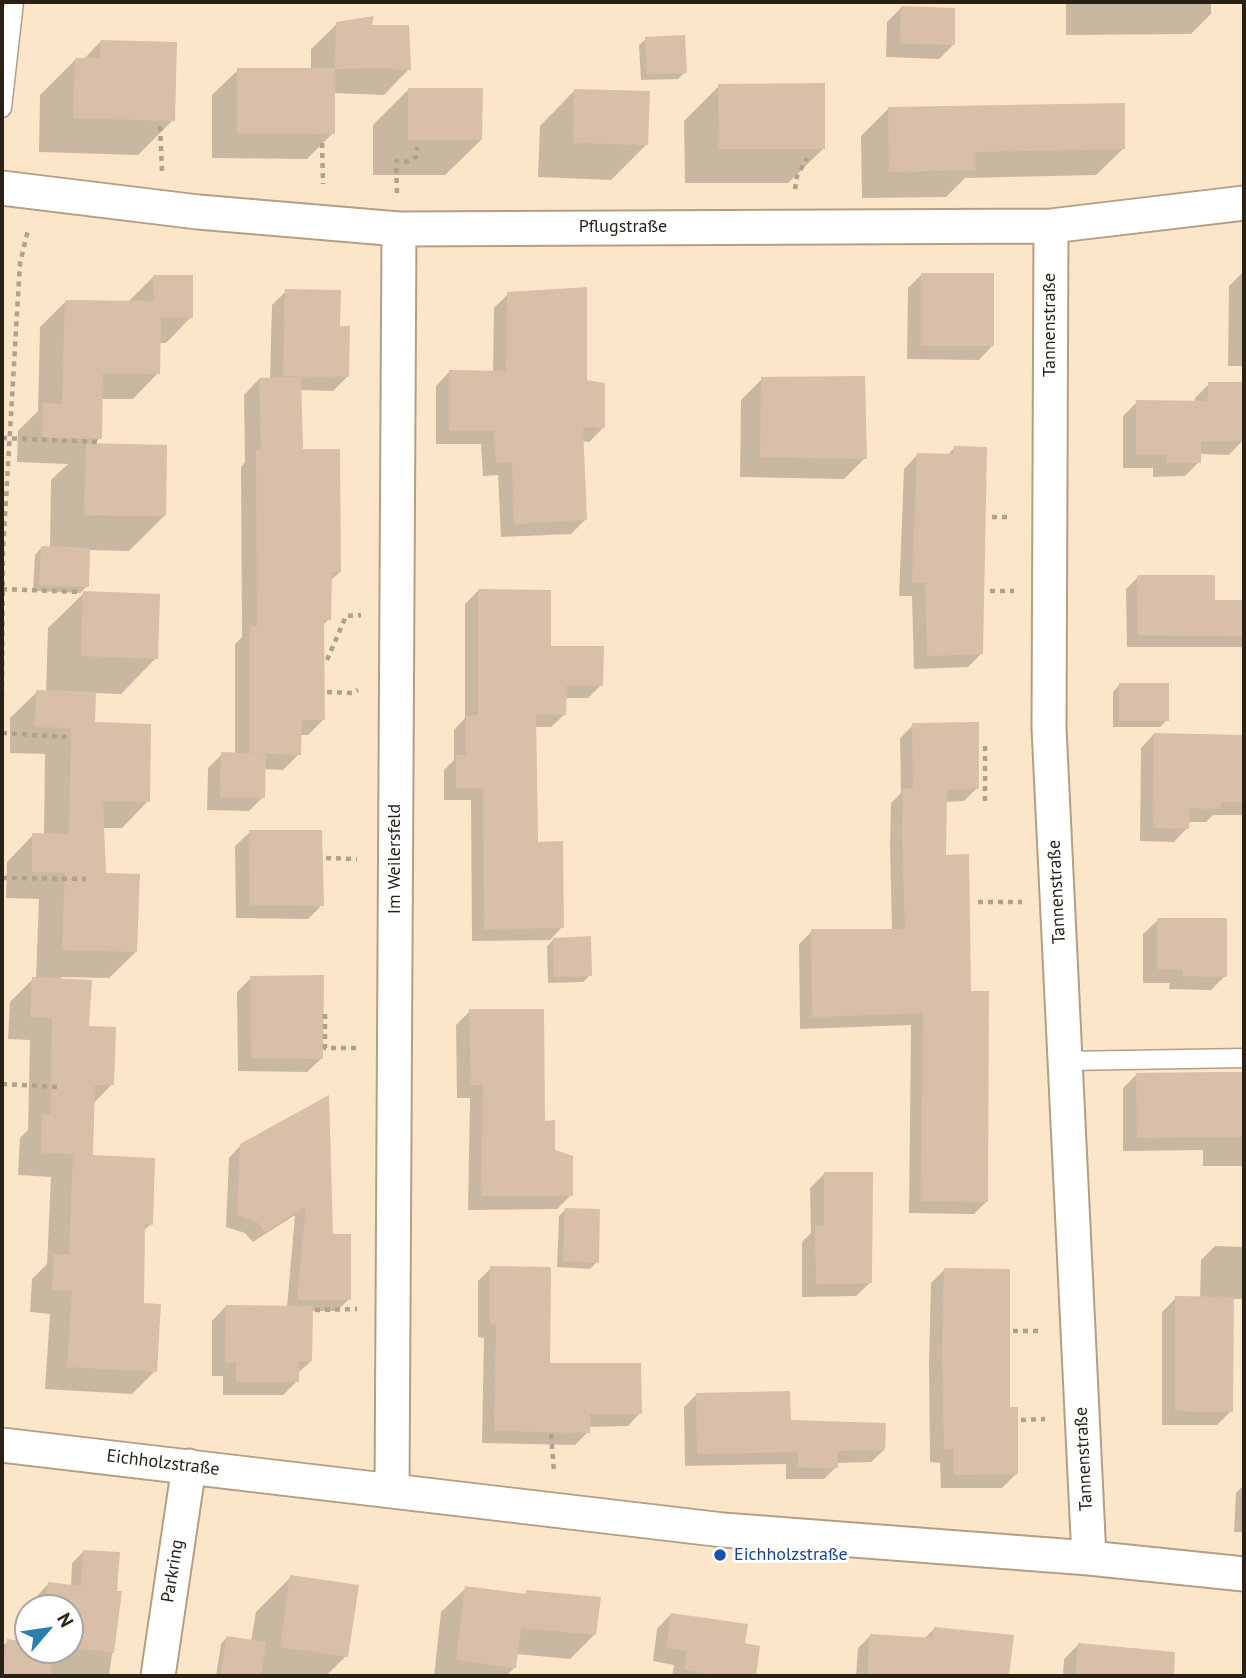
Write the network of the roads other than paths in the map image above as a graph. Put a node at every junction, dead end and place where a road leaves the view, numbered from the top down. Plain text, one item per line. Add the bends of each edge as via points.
1 (14, 2) edge
2 (2, 108) edge
3 (2, 188) edge
4 (1244, 203) edge
5 (1051, 226) junction
6 (399, 229) junction
7 (1244, 1058) edge
8 (1065, 1061) junction
9 (2, 1445) edge
10 (189, 1466) junction
11 (392, 1490) junction
12 (1089, 1558) junction
13 (1244, 1574) edge
14 (158, 1676) edge

1 - 2 lane
3 - 6 street, Pflugstraße via 198,212
4 - 5 street, Pflugstraße
5 - 6 street, Pflugstraße
5 - 8 street, Tannenstraße via 1049,728
6 - 11 street, Im Weilersfeld
7 - 8 lane
8 - 12 street, Tannenstraße
9 - 10 street, Eichholzstraße
10 - 11 street, Eichholzstraße
10 - 14 street, Parkring
11 - 12 street, Eichholzstraße via 723,1530
12 - 13 street, Eichholzstraße

